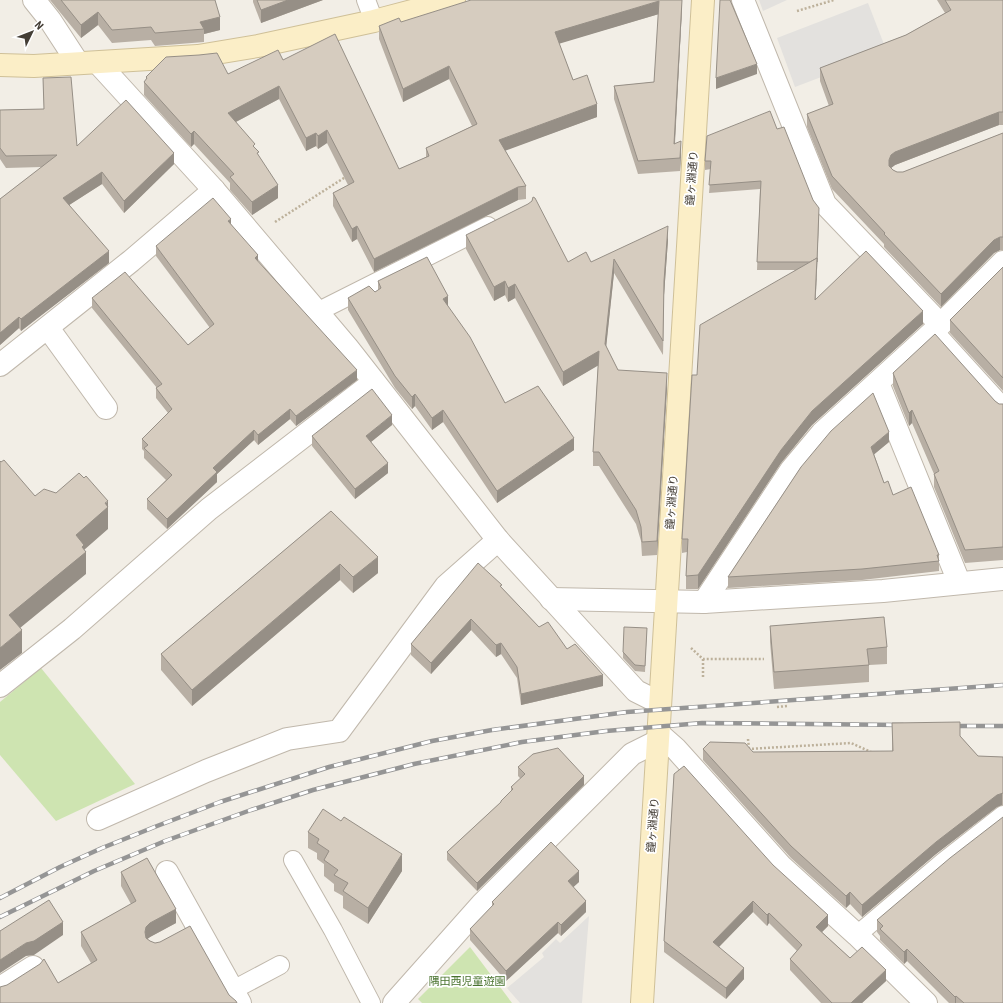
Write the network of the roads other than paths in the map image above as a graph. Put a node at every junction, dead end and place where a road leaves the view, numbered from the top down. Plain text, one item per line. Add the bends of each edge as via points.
1 (34, 0) edge
2 (366, 0) edge
3 (454, 0) edge
4 (703, 0) edge
5 (743, 0) edge
6 (374, 21) junction
7 (88, 63) junction
8 (0, 65) edge
9 (214, 190) junction
10 (502, 220) edge
11 (1001, 269) edge
12 (317, 312) junction
13 (937, 327) junction
14 (48, 328) junction
15 (0, 365) edge
16 (374, 382) junction
17 (878, 383) junction
18 (1003, 407) edge
19 (106, 408) dead end
20 (498, 540) junction
21 (1003, 579) edge
22 (959, 582) junction
23 (551, 599) junction
24 (666, 602) junction
25 (704, 602) junction
26 (0, 686) edge
27 (660, 703) junction
28 (658, 738) junction
29 (1003, 815) edge
30 (98, 819) dead end
31 (293, 860) dead end
32 (167, 872) dead end
33 (857, 935) junction
34 (280, 965) dead end
35 (33, 967) edge
36 (0, 988) edge
37 (237, 996) edge
38 (371, 1003) edge
39 (394, 1003) edge
40 (642, 1003) edge
41 (926, 1003) edge

1 - 7 street
2 - 6 lane
3 - 6 main road
4 - 24 main road, 鐘ヶ淵通り
5 - 13 street via 825,204
6 - 7 main road via 198,56
7 - 8 main road
7 - 9 street
9 - 12 street
9 - 14 street
10 - 12 lane
11 - 13 street
12 - 16 street
13 - 17 street
13 - 18 lane
14 - 15 street
14 - 19 street
16 - 20 street
16 - 26 street via 209,509 72,629
17 - 22 street
17 - 25 street via 822,433 791,470
20 - 23 street
20 - 30 street via 446,586 339,730 287,739 206,771
21 - 22 street
22 - 25 street via 883,590
23 - 24 street
23 - 27 street via 636,691
24 - 25 street
24 - 27 main road, 鐘ヶ淵通り
27 - 28 main road, 鐘ヶ淵通り
28 - 33 street via 676,749 782,867
28 - 39 street via 632,754 482,904
28 - 40 main road, 鐘ヶ淵通り
29 - 33 lane
31 - 38 lane
32 - 37 street via 189,928
33 - 41 street
34 - 37 lane
35 - 36 street

